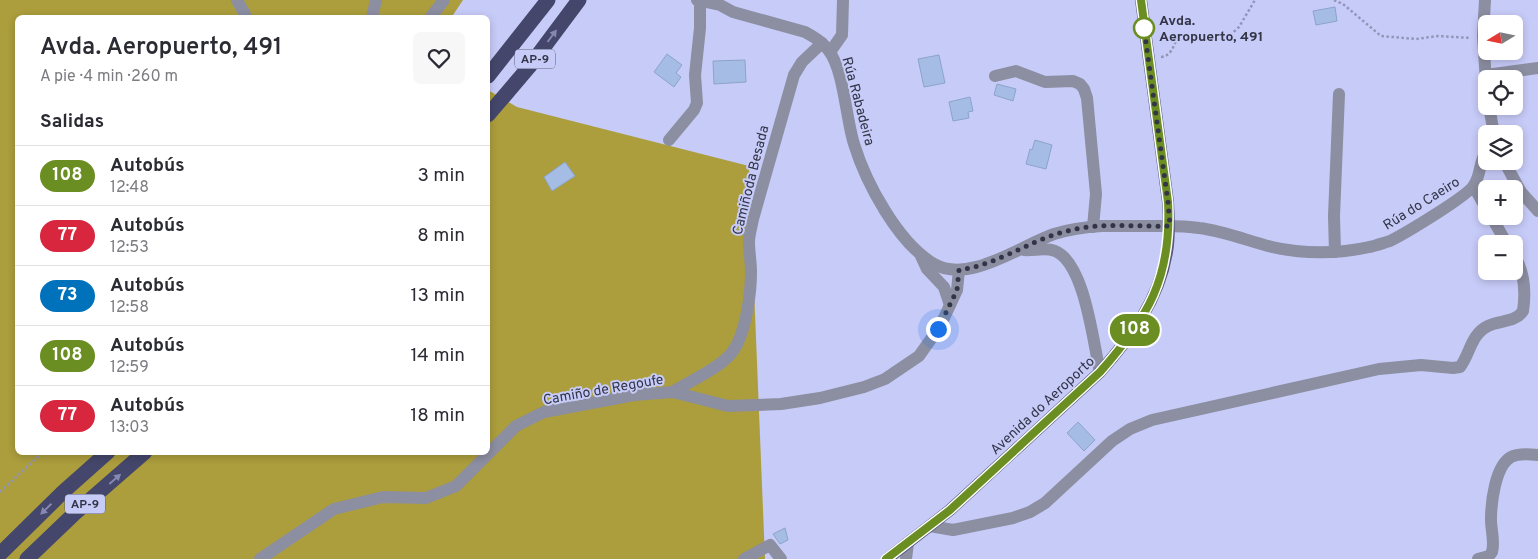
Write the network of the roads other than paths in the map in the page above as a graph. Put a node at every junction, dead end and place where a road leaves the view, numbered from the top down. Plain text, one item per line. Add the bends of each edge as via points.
1 (238, 0) edge
2 (376, 0) edge
3 (444, 0) edge
4 (548, 0) edge
5 (579, 0) edge
6 (698, 0) edge
7 (843, 0) edge
8 (1141, 0) edge
9 (1497, 0) edge
10 (1485, 4) edge
11 (246, 15) edge
12 (373, 15) edge
13 (432, 15) edge
14 (826, 47) junction
15 (1538, 68) edge
16 (1485, 70) edge
17 (1523, 71) edge
18 (490, 73) edge
19 (995, 76) dead end
20 (1339, 94) dead end
21 (490, 112) edge
22 (669, 140) dead end
23 (1479, 170) edge
24 (1509, 170) edge
25 (1474, 187) junction
26 (1478, 194) edge
27 (1538, 212) edge
28 (1170, 226) junction
29 (1093, 227) junction
30 (1019, 249) junction
31 (1335, 252) junction
32 (920, 254) junction
33 (959, 270) junction
34 (1523, 280) edge
35 (950, 305) junction
36 (1100, 372) junction
37 (674, 392) junction
38 (490, 452) edge
39 (105, 455) edge
40 (142, 455) edge
41 (487, 455) edge
42 (1538, 455) edge
43 (930, 526) junction
44 (908, 543) junction
45 (0, 554) edge
46 (27, 559) edge
47 (260, 559) edge
48 (744, 559) edge
49 (780, 559) edge
50 (886, 559) edge
51 (906, 559) edge
52 (1478, 559) edge

1 - 11 street
2 - 12 street
3 - 13 street
4 - 18 highway, AP-9
21 -> 5 highway, AP-9
6 - 14 street via 805,32
6 - 22 street via 697,103
7 - 14 street, Camiñoda Besada via 842,35
8 - 28 main road, Avenida do Aeroporto
9 - 10 street
10 - 16 street
14 - 32 street, Rúa Rabadeira via 841,86 851,135 862,164 890,220
14 - 37 street, Camiñoda Besada via 802,62 794,75 753,219 749,241 751,274 748,304 741,333 733,351 713,369
15 - 17 street
19 - 29 street via 1016,71 1045,82 1073,82 1084,90 1095,176
20 - 31 street
23 - 25 street, Rúa do Caeiro
24 - 27 street via 1521,192
25 - 26 street
25 - 31 street, Rúa do Caeiro via 1390,240 1370,247
28 - 29 street, Rúa Rabadeira
28 - 31 street, Rúa do Caeiro via 1200,228 1275,248
28 - 36 main road, Avenida do Aeroporto via 1158,286 1123,347
29 - 30 street, Rúa Rabadeira via 1060,233
30 - 33 street, Rúa Rabadeira via 986,264
30 - 36 street, Rúa Rabadeira via 1057,252 1072,269 1085,298
32 - 33 street, Rúa Rabadeira via 942,268
32 - 35 street, Rúa Rabadeira via 927,269 944,287
33 - 35 street, Camiño de Regoufe via 957,290
34 - 43 street via 1523,311 1513,319 1482,330 1468,348 1460,367 1406,365 1152,420 1130,428 1112,441 1030,512 953,530
35 - 37 street, Camiño de Regoufe via 919,356 885,379 864,387 781,404 728,406
36 - 43 main road, Avenida do Aeroporto
37 - 38 street, Camiño de Regoufe via 640,394 544,412 516,426
39 -> 45 highway, AP-9
46 -> 40 highway, AP-9
41 - 47 street, Camiño de Regoufe via 456,486 426,498 383,497 334,509
42 - 52 street via 1521,454 1503,464 1492,499 1492,552
43 - 44 main road, Avenida do Aeroporto
44 - 50 main road, Avenida do Aeroporto
44 - 51 street
48 - 49 street via 770,545

